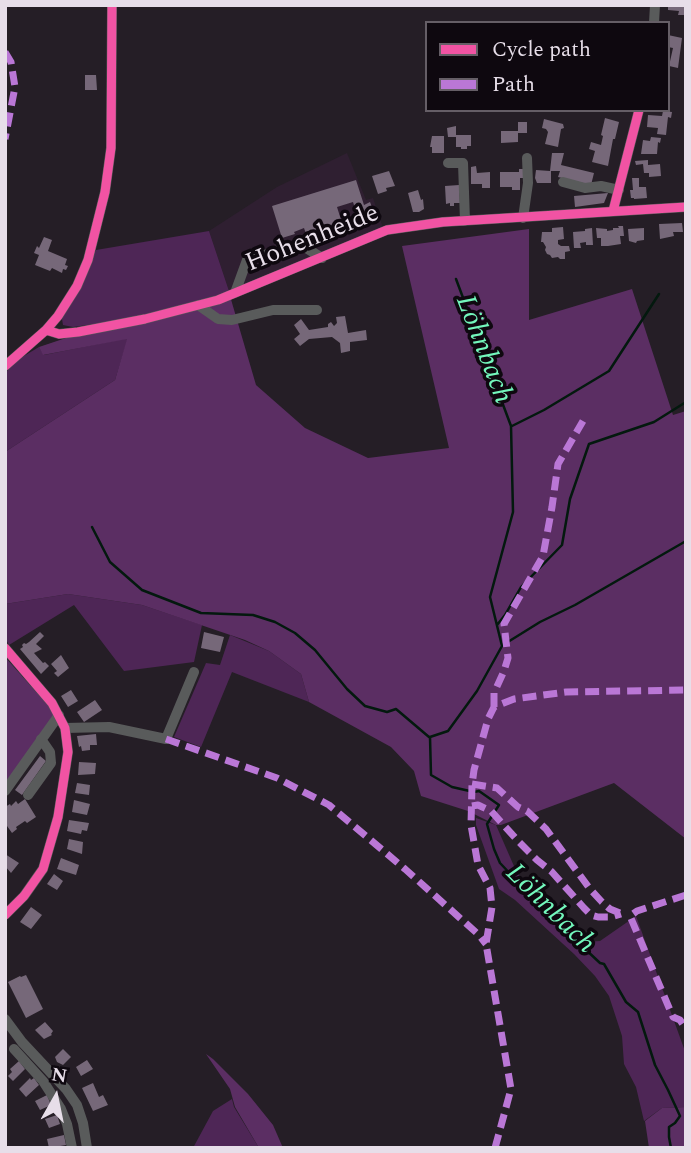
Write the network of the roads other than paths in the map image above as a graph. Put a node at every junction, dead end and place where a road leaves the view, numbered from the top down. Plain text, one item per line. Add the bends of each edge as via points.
1 (112, 5) edge
2 (638, 112) edge
3 (527, 158) dead end
4 (448, 163) dead end
5 (563, 182) dead end
6 (619, 190) junction
7 (686, 207) edge
8 (613, 211) junction
9 (523, 218) junction
10 (465, 221) junction
11 (322, 258) junction
12 (235, 293) junction
13 (198, 305) junction
14 (317, 310) dead end
15 (46, 330) junction
16 (5, 366) edge
17 (5, 648) edge
18 (194, 671) dead end
19 (59, 715) junction
20 (65, 728) junction
21 (41, 739) junction
22 (8, 788) edge
23 (28, 795) dead end
24 (5, 915) edge
25 (5, 1019) edge
26 (14, 1049) edge
27 (72, 1148) edge
28 (87, 1148) edge

1 - 15 street via 111,148 105,192 84,271
2 - 6 street
3 - 9 street
4 - 10 street via 463,163
5 - 6 street
6 - 8 street
7 - 8 street, Hohenheide
8 - 9 street, Hohenheide
9 - 10 street, Hohenheide
10 - 11 street, Hohenheide via 387,230
11 - 12 street, Hohenheide
11 - 12 street via 300,244 247,260
12 - 13 street, Hohenheide
13 - 14 street via 218,319 232,320 274,310
13 - 15 street, Hohenheide via 78,332
15 - 16 street
17 - 19 street
18 - 20 street via 166,739 109,727
19 - 20 street
19 - 21 street
20 - 24 street via 65,779 43,869
21 - 22 street
21 - 23 street via 51,763
25 - 26 street
26 - 27 street via 61,1108
26 - 28 street via 66,1089 81,1114

